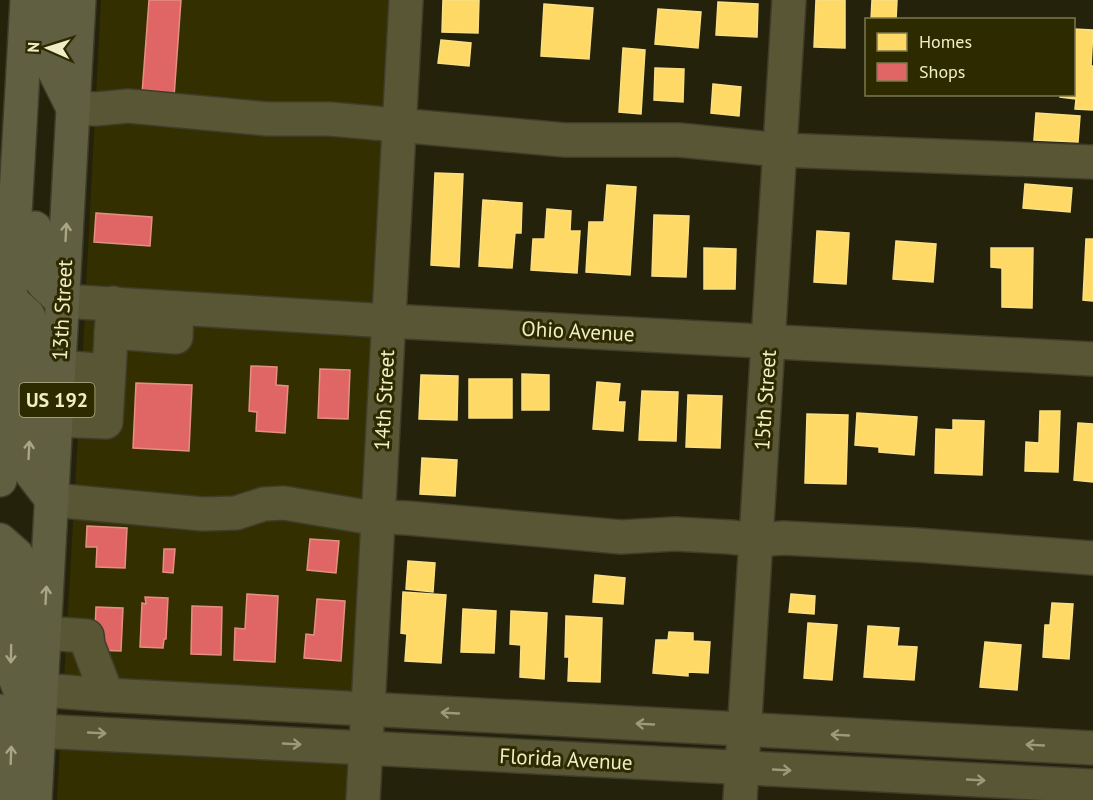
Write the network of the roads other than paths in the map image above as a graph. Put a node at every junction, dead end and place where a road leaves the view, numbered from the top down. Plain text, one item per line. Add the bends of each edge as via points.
1 (27, 0) edge
2 (53, 0) edge
3 (79, 0) edge
4 (406, 0) edge
5 (789, 0) edge
6 (10, 98) edge
7 (73, 108) junction
8 (399, 126) junction
9 (780, 150) junction
10 (1093, 162) edge
11 (5, 299) edge
12 (62, 301) junction
13 (112, 318) junction
14 (389, 321) junction
15 (769, 340) junction
16 (1093, 359) edge
17 (59, 366) junction
18 (109, 371) junction
19 (56, 420) junction
20 (0, 480) edge
21 (52, 500) junction
22 (378, 518) junction
23 (0, 540) edge
24 (756, 540) junction
25 (1093, 558) edge
26 (44, 633) junction
27 (41, 690) junction
28 (107, 695) junction
29 (369, 709) junction
30 (0, 711) edge
31 (744, 729) junction
32 (39, 731) junction
33 (367, 748) junction
34 (1093, 748) edge
35 (742, 768) junction
36 (1093, 786) edge
37 (9, 800) edge
38 (35, 800) edge
39 (363, 800) edge
40 (740, 800) edge

1 - 6 highway, US 192
2 - 7 highway via 50,62
3 - 7 highway, 13th Street / US 192
4 - 8 street, 14th Street
5 - 9 street, 15th Street
6 - 11 highway, US 192
6 - 12 highway via 40,135 32,268
7 - 8 street via 128,106
12 -> 7 highway, 13th Street / US 192
8 - 9 street via 565,140 679,140
8 - 14 street, 14th Street
9 - 10 street
9 - 15 street, 15th Street
11 - 20 highway, US 192
21 -> 11 highway via 28,469 35,334 28,315
12 - 13 street, Ohio Avenue
12 - 17 highway, 13th Street / US 192
13 - 14 street, Ohio Avenue via 177,308
13 - 18 street
14 - 15 street, Ohio Avenue
14 - 22 street, 14th Street
15 - 16 street, Ohio Avenue
15 - 24 street, 15th Street
17 - 18 street
17 - 19 highway, 13th Street / US 192
18 - 19 street via 106,422
19 - 21 highway, 13th Street / US 192
21 - 22 street via 203,514 236,513 264,504 284,503
26 -> 21 highway, 13th Street / US 192
22 - 24 street via 621,537 675,534
22 - 29 street, 14th Street
23 -> 32 highway via 17,555 10,661
24 - 25 street via 917,545
24 - 31 street, 15th Street
26 - 27 highway, 13th Street / US 192
26 - 28 street via 87,636
27 - 28 street, Florida Avenue
27 - 32 highway, 13th Street / US 192
28 - 29 street, Florida Avenue
31 -> 29 street, Florida Avenue
29 - 33 street, 14th Street
37 -> 30 highway via 12,742
34 -> 31 street, Florida Avenue
31 - 35 street, 15th Street
32 -> 33 street, Florida Avenue
32 - 38 highway, 13th Street / US 192
33 - 35 street, Florida Avenue
33 - 39 street, 14th Street
35 -> 36 street, Florida Avenue
35 - 40 street, 15th Street

